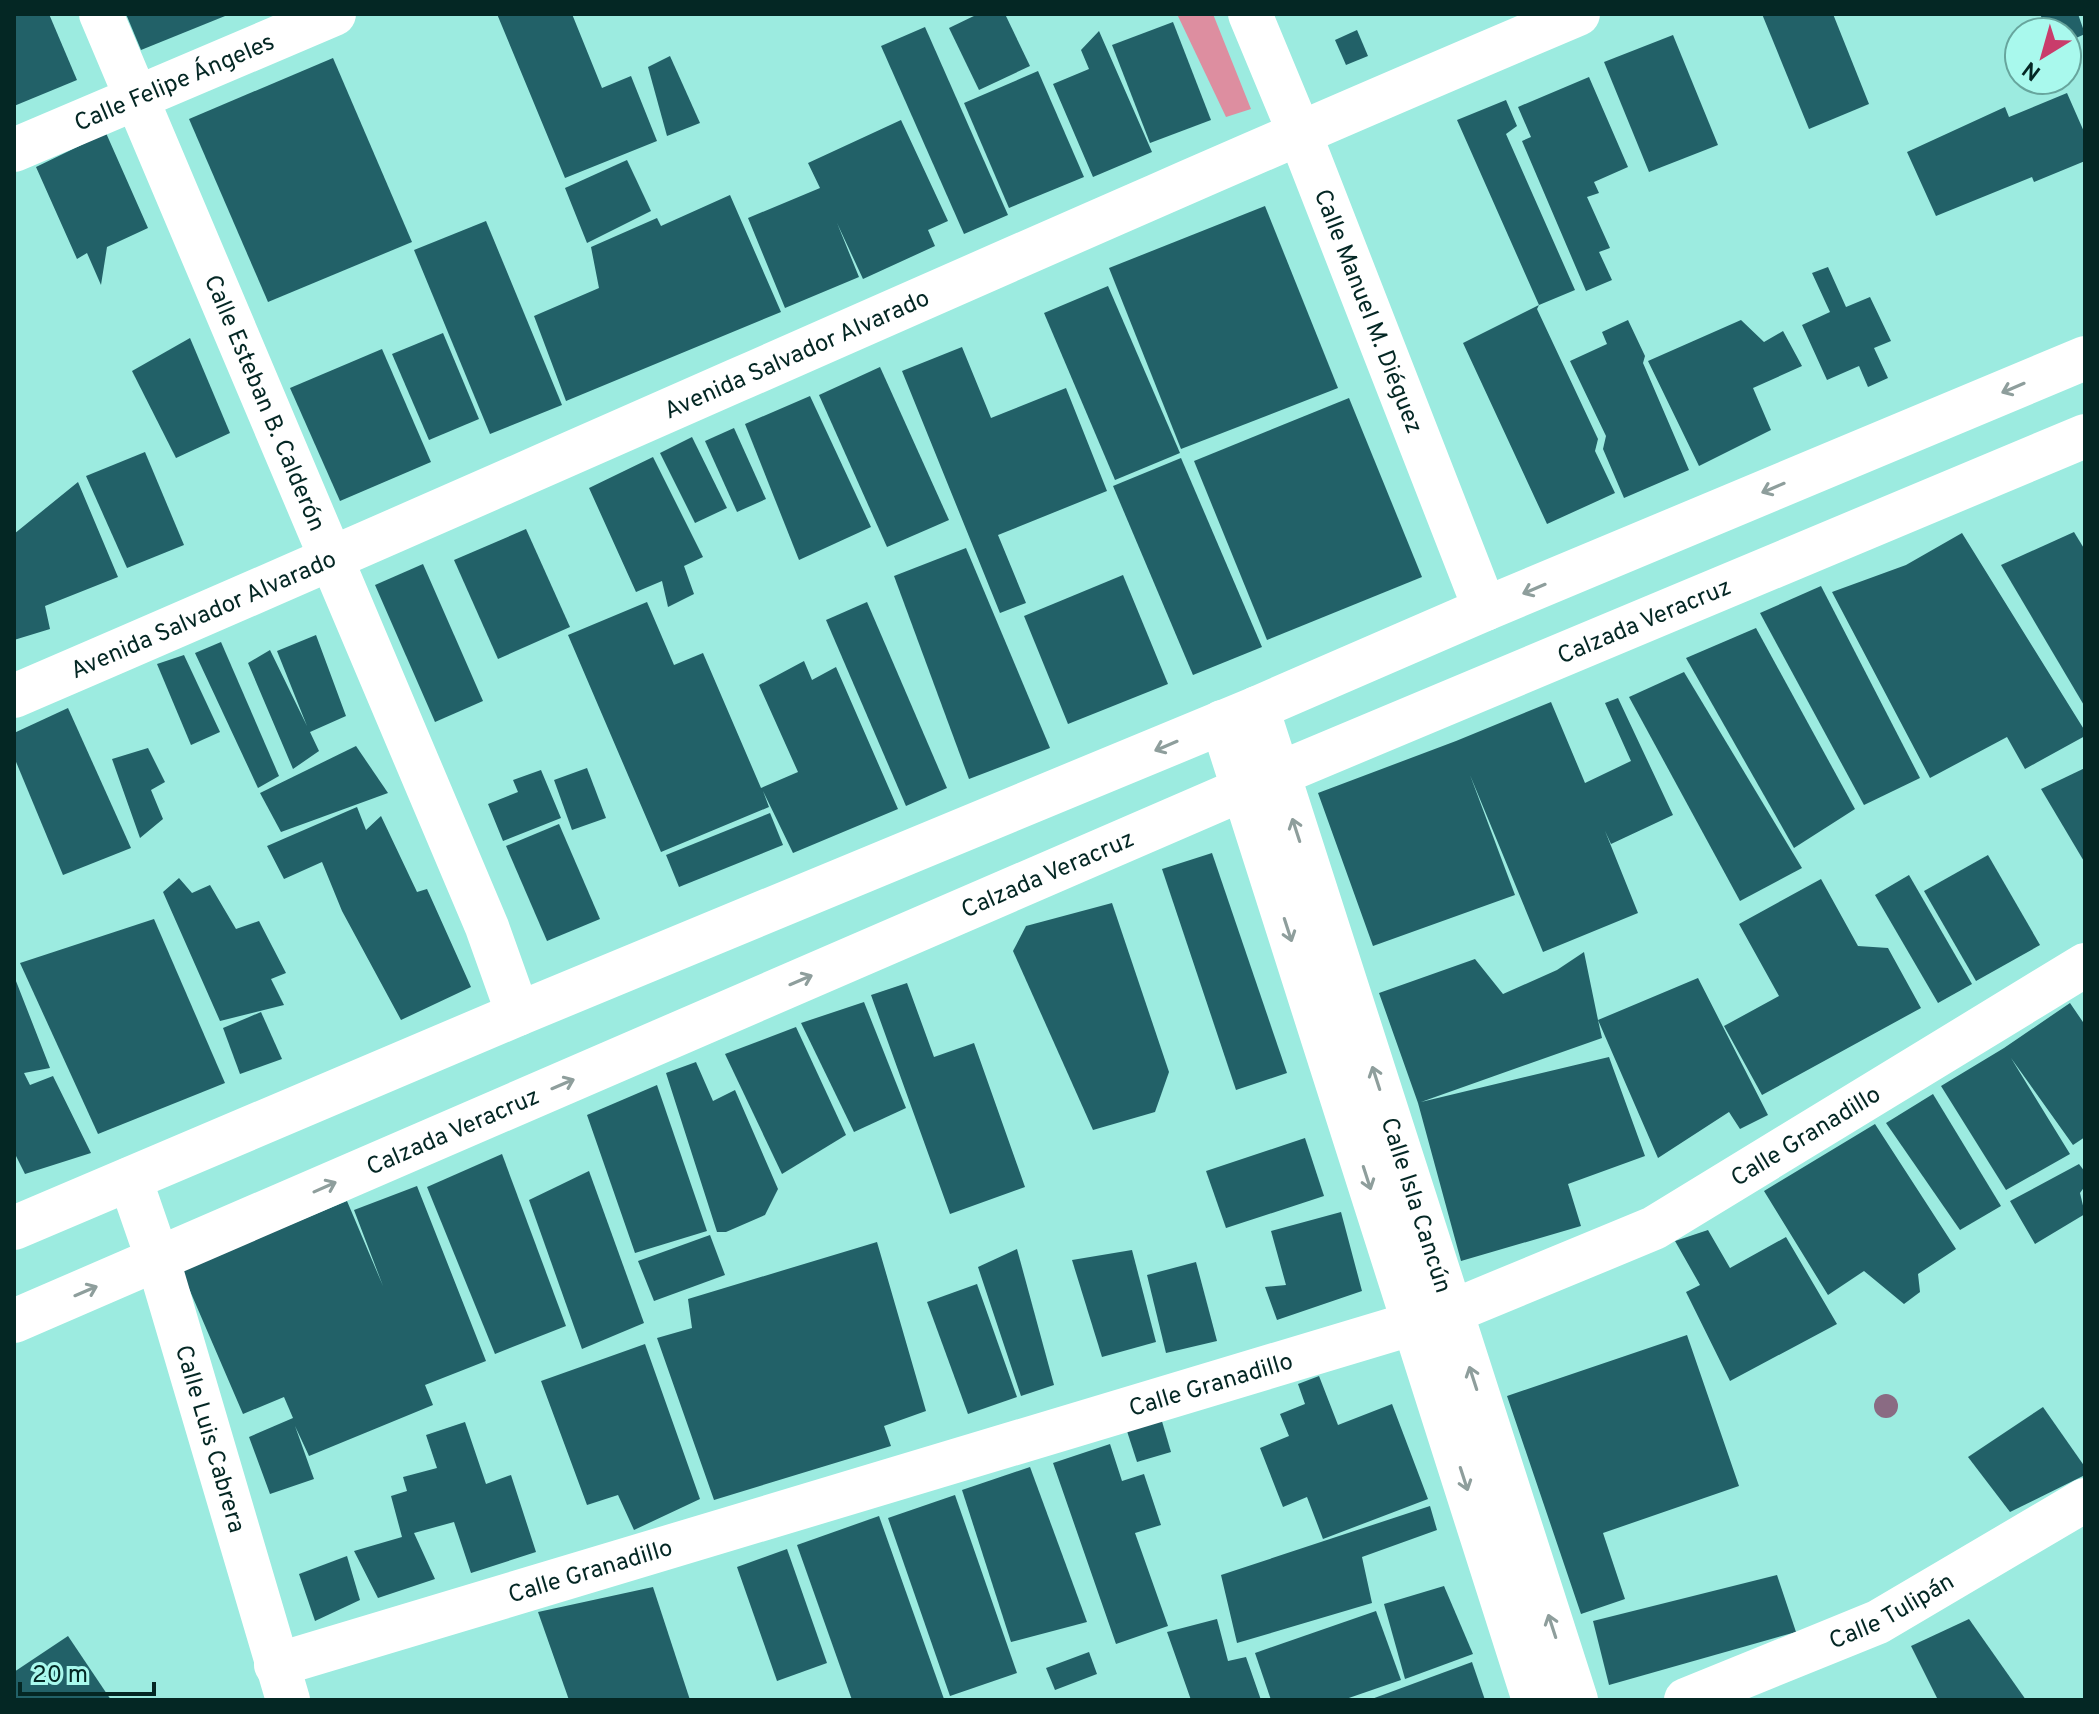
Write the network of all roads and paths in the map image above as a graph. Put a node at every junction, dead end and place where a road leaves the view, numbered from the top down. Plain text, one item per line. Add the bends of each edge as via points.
1 (101, 14) edge
2 (334, 14) edge
3 (1250, 14) edge
4 (1578, 14) edge
5 (137, 97) junction
6 (1299, 132) junction
7 (14, 150) edge
8 (2085, 358) edge
9 (2085, 436) edge
10 (330, 560) junction
11 (1485, 609) junction
12 (14, 696) edge
13 (1240, 715) junction
14 (1260, 781) junction
15 (2085, 965) edge
16 (518, 1014) junction
17 (130, 1179) junction
18 (14, 1228) edge
19 (158, 1260) junction
20 (1433, 1317) junction
21 (14, 1321) edge
22 (2085, 1500) edge
23 (282, 1683) edge
24 (1534, 1700) edge
25 (1576, 1700) edge
26 (1686, 1700) edge

1 - 5 street, Calle Esteban B. Calderón
2 - 5 street, Calle Felipe Ángeles
3 - 6 street, Calle Manuel M. Diéguez
4 - 6 street, Avenida Salvador Alvarado
5 - 7 street, Calle Felipe Ángeles
5 - 10 street, Calle Esteban B. Calderón
6 - 10 street, Avenida Salvador Alvarado
6 - 11 street, Calle Manuel M. Diéguez
8 -> 11 street
9 - 14 street, Calzada Veracruz
10 - 12 street, Avenida Salvador Alvarado
10 - 16 street, Calle Esteban B. Calderón via 487,927
11 - 13 street
13 - 14 street, Calle Isla Cancún
13 -> 16 street
19 -> 14 street, Calzada Veracruz
14 - 20 street, Calle Isla Cancún
15 - 20 street, Calle Granadillo via 1654,1228
16 - 17 street
17 - 18 street
17 - 19 street, Calle Luis Cabrera
21 -> 19 street, Calzada Veracruz
19 - 23 street, Calle Luis Cabrera
20 - 23 street, Calle Granadillo
20 -> 24 street, Calle Isla Cancún
25 -> 20 street, Calle Isla Cancún
22 - 26 street, Calle Tulipán via 1878,1622

